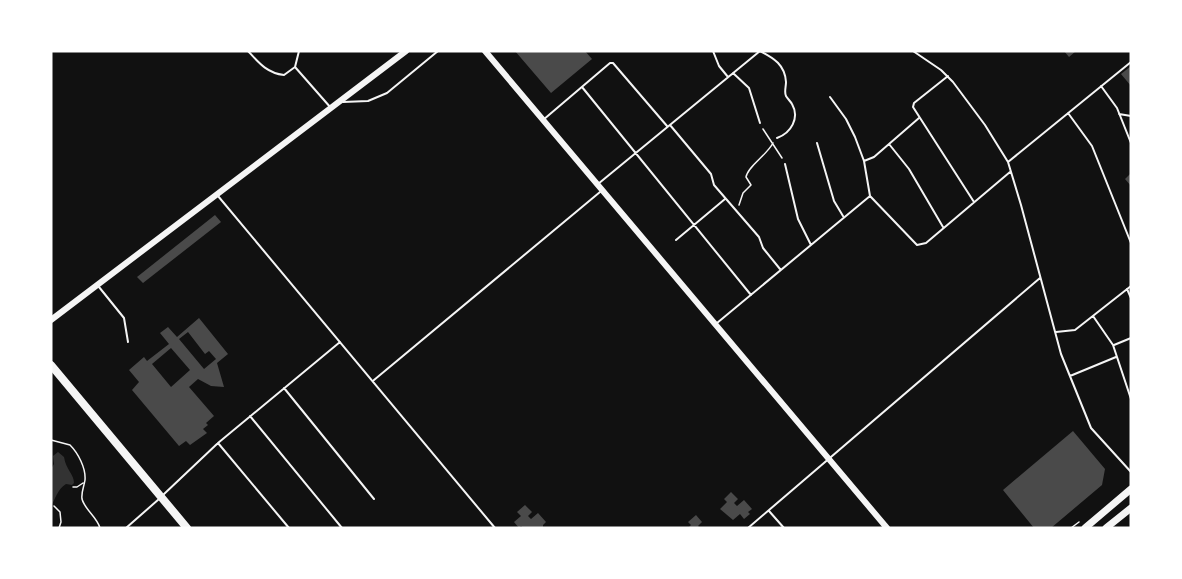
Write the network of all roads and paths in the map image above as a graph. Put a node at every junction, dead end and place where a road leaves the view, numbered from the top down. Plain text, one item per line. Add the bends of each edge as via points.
1 (248, 51) edge
2 (299, 51) edge
3 (406, 51) edge
4 (438, 51) edge
5 (485, 51) edge
6 (712, 51) edge
7 (760, 51) edge
8 (913, 51) edge
9 (1131, 62) edge
10 (295, 67) junction
11 (733, 73) junction
12 (948, 76) junction
13 (728, 77) junction
14 (1101, 86) junction
15 (582, 87) junction
16 (830, 97) dead end
17 (340, 102) junction
18 (332, 108) junction
19 (1068, 114) junction
20 (1119, 114) junction
21 (1131, 116) edge
22 (919, 118) junction
23 (543, 120) junction
24 (760, 123) joint
25 (669, 126) junction
26 (777, 138) joint
27 (817, 143) dead end
28 (1131, 143) edge
29 (773, 144) junction
30 (889, 144) junction
31 (636, 152) junction
32 (864, 161) junction
33 (1008, 162) junction
34 (785, 164) joint
35 (1011, 171) junction
36 (600, 187) junction
37 (217, 195) junction
38 (870, 196) junction
39 (725, 199) junction
40 (974, 202) junction
41 (736, 211) junction
42 (844, 218) junction
43 (695, 225) junction
44 (944, 228) junction
45 (676, 240) dead end
46 (1131, 243) edge
47 (811, 245) junction
48 (781, 270) junction
49 (1040, 278) junction
50 (97, 285) junction
51 (1131, 286) edge
52 (1127, 289) junction
53 (751, 295) junction
54 (1131, 298) edge
55 (1093, 316) junction
56 (51, 320) edge
57 (716, 324) junction
58 (1055, 332) junction
59 (1131, 338) edge
60 (128, 342) dead end
61 (340, 342) junction
62 (1113, 345) junction
63 (1116, 357) junction
64 (51, 365) edge
65 (1070, 376) junction
66 (374, 381) junction
67 (284, 388) junction
68 (1131, 399) edge
69 (250, 416) junction
70 (51, 440) edge
71 (218, 443) junction
72 (831, 459) junction
73 (1131, 472) edge
74 (84, 482) junction
75 (1131, 489) edge
76 (82, 492) junction
77 (161, 497) junction
78 (374, 499) dead end
79 (54, 506) dead end
80 (1131, 508) edge
81 (769, 511) junction
82 (59, 528) edge
83 (100, 528) edge
84 (126, 528) edge
85 (187, 528) edge
86 (289, 528) edge
87 (342, 528) edge
88 (495, 528) edge
89 (748, 528) edge
90 (784, 528) edge
91 (887, 528) edge
92 (1085, 528) edge
93 (1106, 528) edge

1 - 10 lane via 262,67 275,74 284,75
2 - 10 lane
3 - 17 street
4 - 17 lane via 378,99
5 - 23 street
6 - 13 lane
7 - 11 lane
7 - 26 lane via 775,59 785,72 785,93 795,111 790,130
8 - 12 lane
9 - 14 lane
10 - 18 lane
11 - 13 lane
11 - 24 lane via 748,88
12 - 22 lane via 914,104
12 - 33 lane
13 - 25 lane
14 - 19 lane
14 - 20 lane
15 - 23 lane
15 - 25 lane via 612,63
15 - 31 lane
16 - 32 lane via 846,119
17 - 18 street
18 - 37 street
19 - 33 lane
19 - 46 lane via 1092,146
20 - 21 lane
20 - 28 lane
22 - 30 lane
22 - 40 lane
23 - 36 street
24 - 29 path
25 - 31 lane
25 - 39 lane via 711,174
26 - 29 path
27 - 42 lane via 834,201
29 - 34 path
29 - 41 path via 747,171 751,185
30 - 32 lane
30 - 44 lane via 909,169
31 - 36 lane
31 - 43 lane
32 - 38 lane
33 - 35 lane
34 - 47 lane via 798,219
35 - 40 lane
35 - 49 lane
36 - 57 street
36 - 66 lane
37 - 50 street
37 - 61 lane
38 - 42 lane
38 - 44 lane via 916,245 926,243
39 - 41 lane
39 - 43 lane
40 - 44 lane
41 - 48 lane
42 - 47 lane
43 - 45 lane
43 - 53 lane
47 - 48 lane
48 - 53 lane
49 - 58 lane
49 - 72 lane
50 - 56 street
50 - 60 lane via 124,318
51 - 52 lane
52 - 54 lane
52 - 55 lane
53 - 57 lane
55 - 58 lane via 1075,330
55 - 62 lane
57 - 72 street
58 - 65 lane
59 - 62 lane
61 - 66 lane
61 - 67 lane
62 - 63 lane
63 - 65 lane
63 - 68 lane
64 - 77 main road
65 - 73 lane via 1091,428
66 - 88 lane
67 - 69 lane
67 - 78 lane
69 - 71 lane
69 - 87 lane
70 - 74 path via 73,448 84,471
71 - 77 lane
71 - 86 lane
72 - 81 lane
72 - 91 street
74 - 76 path
74 - 76 path via 73,487
75 - 92 main road
76 - 83 path via 83,502
77 - 84 lane
77 - 85 main road
79 - 82 path via 60,512
80 - 93 main road
81 - 89 lane
81 - 90 lane

